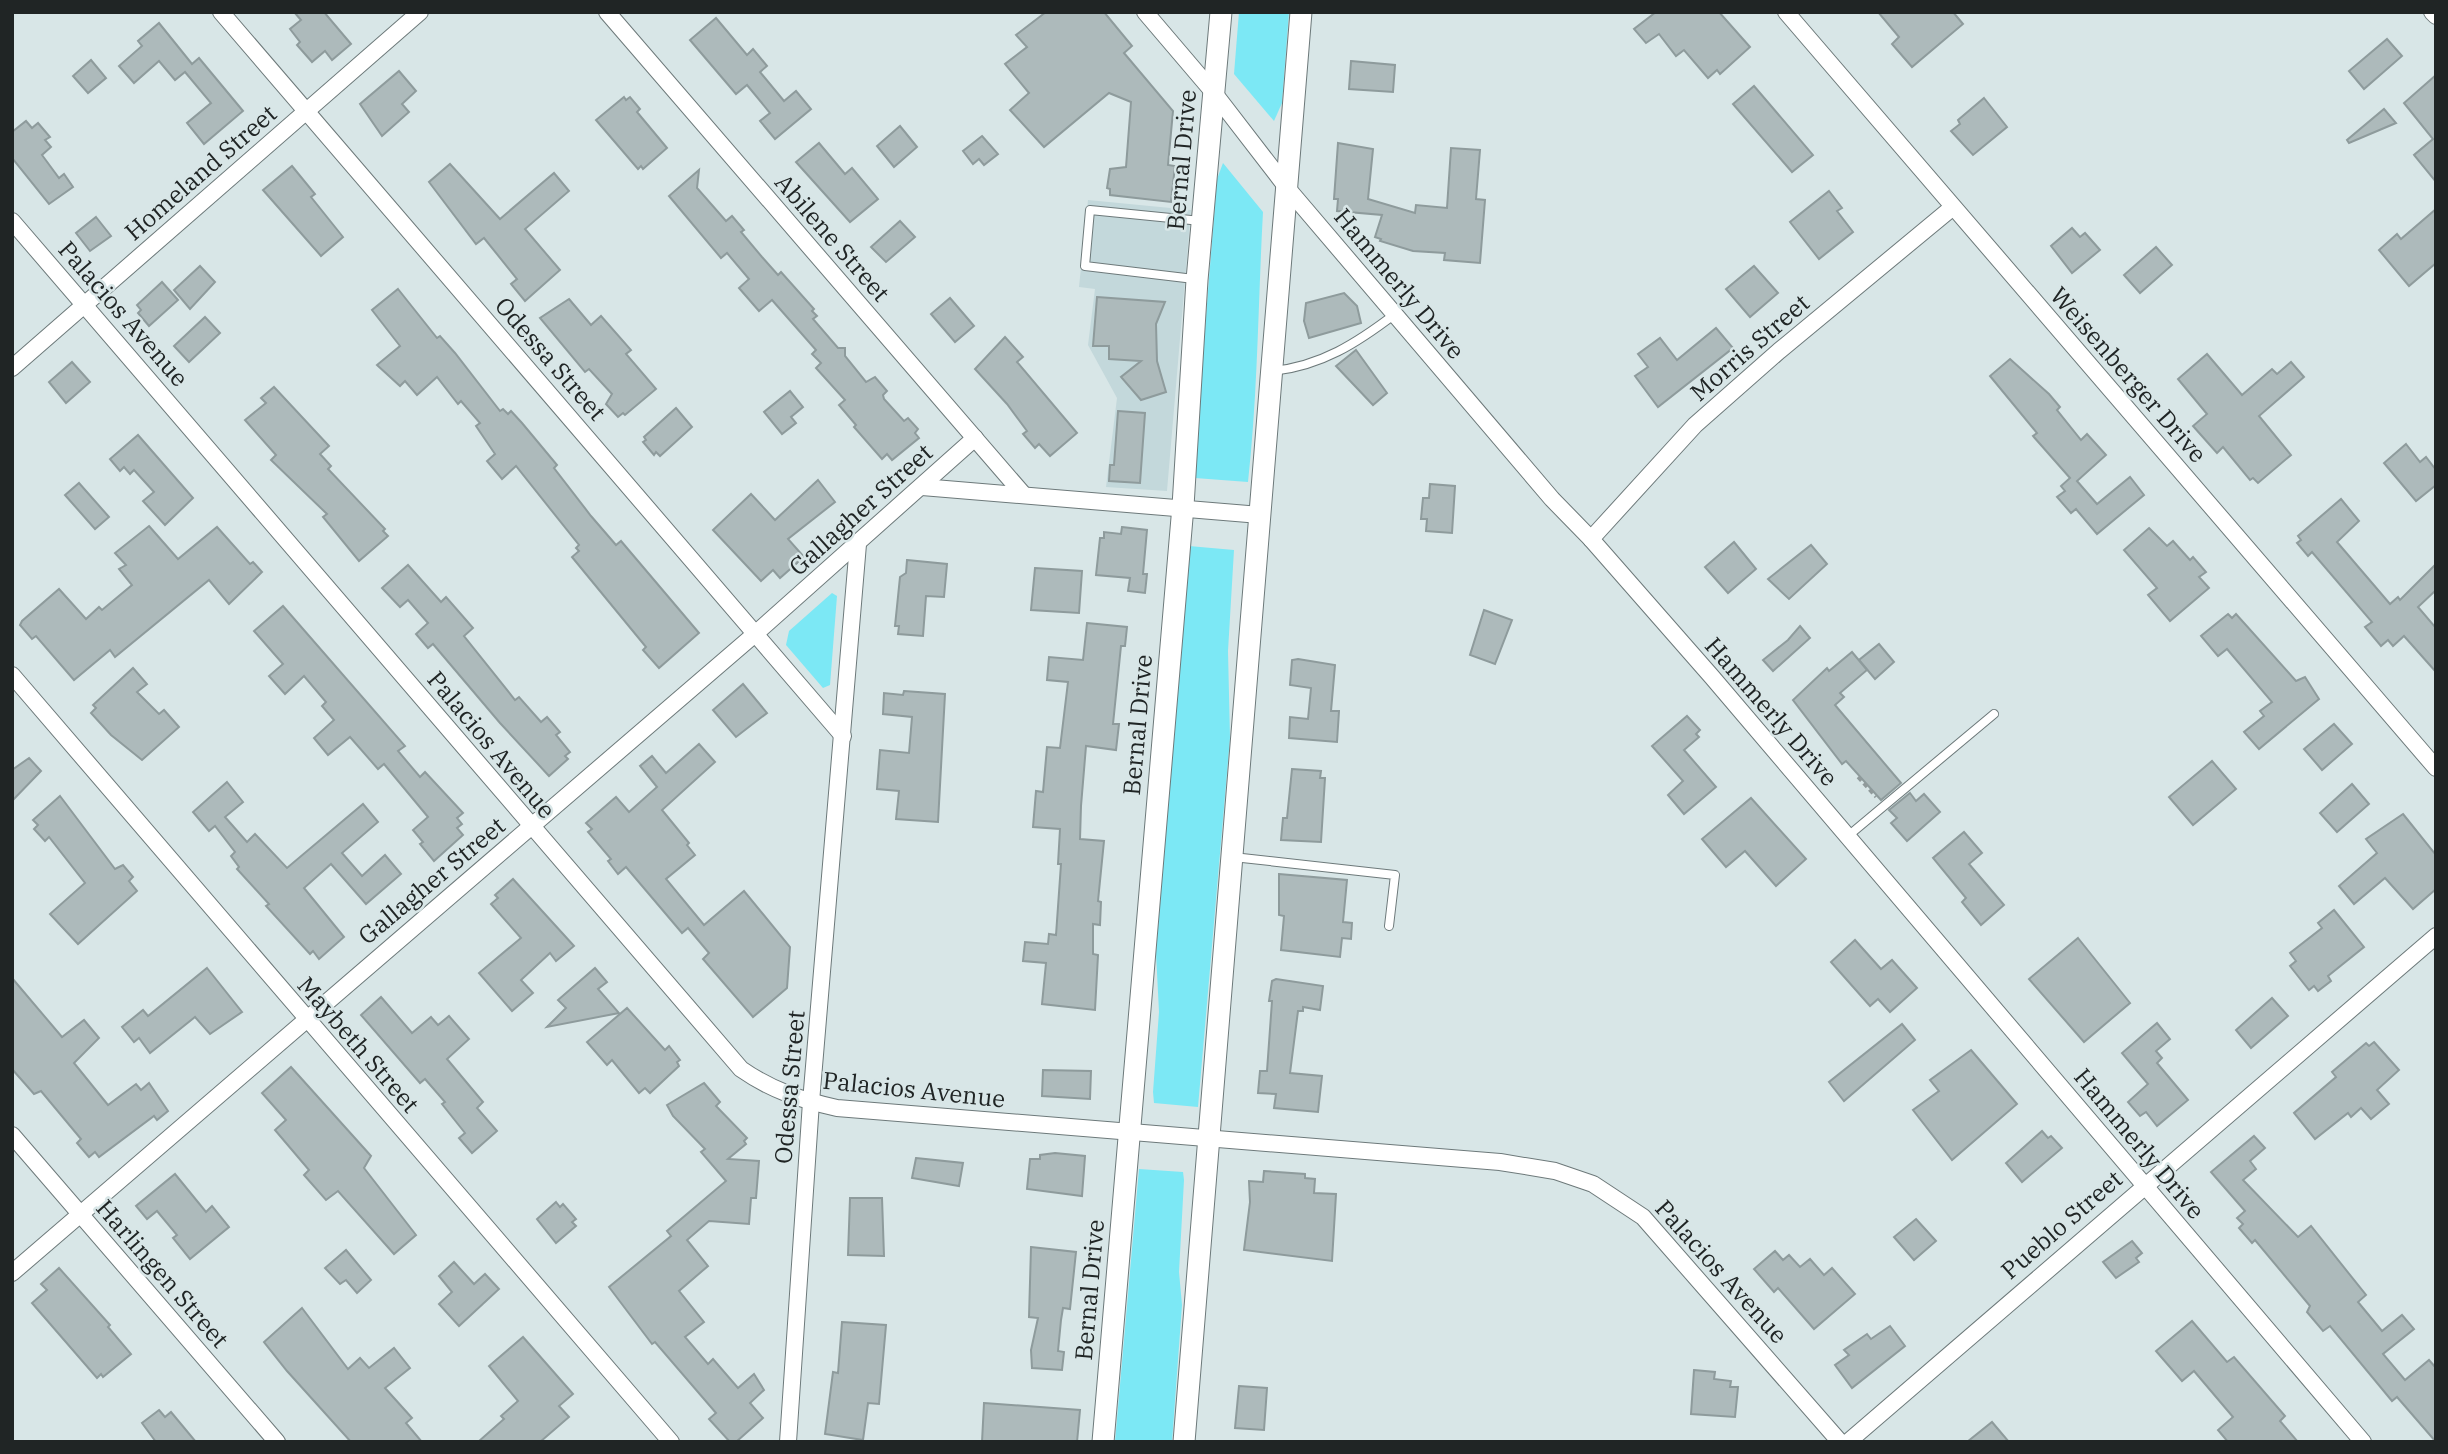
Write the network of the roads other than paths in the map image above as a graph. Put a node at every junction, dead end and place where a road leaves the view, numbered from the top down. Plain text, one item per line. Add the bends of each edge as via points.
1 (221, 12) edge
2 (420, 12) edge
3 (607, 12) edge
4 (1145, 12) edge
5 (1221, 12) edge
6 (1301, 12) edge
7 (1786, 12) edge
8 (2432, 12) edge
9 (2436, 16) edge
10 (1214, 93) junction
11 (307, 111) junction
12 (1287, 189) junction
13 (1954, 207) junction
14 (12, 221) edge
15 (1204, 222) junction
16 (1197, 280) junction
17 (85, 304) junction
18 (1395, 314) junction
19 (12, 368) edge
20 (1270, 371) junction
21 (975, 438) junction
22 (922, 487) junction
23 (1023, 494) junction
24 (1183, 506) junction
25 (1260, 514) junction
26 (1591, 539) junction
27 (858, 544) junction
28 (755, 634) junction
29 (12, 675) edge
30 (1994, 714) dead end
31 (843, 736) junction
32 (2436, 768) edge
33 (531, 827) junction
34 (1848, 836) junction
35 (1233, 857) junction
36 (1389, 926) dead end
37 (2436, 936) edge
38 (305, 1019) junction
39 (811, 1102) junction
40 (1129, 1134) junction
41 (12, 1135) edge
42 (1210, 1140) junction
43 (2144, 1185) junction
44 (80, 1214) junction
45 (12, 1273) edge
46 (277, 1442) edge
47 (671, 1442) edge
48 (788, 1442) edge
49 (1103, 1442) edge
50 (1184, 1442) edge
51 (1840, 1442) edge
52 (1848, 1442) edge
53 (2362, 1442) edge

1 - 11 street, Odessa Street
2 - 11 street, Homeland Street
3 - 21 street, Abilene Street
4 - 10 street, Hammerly Drive
5 - 10 street, Bernal Drive
6 - 12 street
7 - 13 street, Weisenberger Drive
8 - 9 street
10 - 12 street, Hammerly Drive
10 - 15 street, Bernal Drive
11 - 17 street, Homeland Street
11 - 28 street, Odessa Street
12 - 18 street, Hammerly Drive
12 - 20 street
13 - 26 street, Morris Street via 1695,425
13 - 32 street, Weisenberger Drive
14 - 17 street, Palacios Avenue
15 - 16 street, Bernal Drive
15 - 16 lane via 1090,210 1085,266
16 - 24 street, Bernal Drive
17 - 19 street, Homeland Street
17 - 33 street, Palacios Avenue
18 - 20 lane via 1331,357 1302,368
18 - 26 street, Hammerly Drive
20 - 25 street
21 - 22 street, Gallagher Street
21 - 23 street, Abilene Street
22 - 23 street
22 - 27 street, Gallagher Street
23 - 24 street
24 - 25 street
24 - 40 street, Bernal Drive
25 - 35 street
26 - 34 street, Hammerly Drive
27 - 28 street, Gallagher Street
27 - 31 street, Odessa Street
28 - 31 street, Odessa Street
28 - 33 street, Gallagher Street
29 - 38 street, Maybeth Street
30 - 34 lane
31 - 39 street, Odessa Street
33 - 38 street, Gallagher Street
33 - 39 street, Palacios Avenue via 741,1069 771,1088
34 - 43 street, Hammerly Drive
35 - 36 lane via 1395,875
35 - 42 street
37 - 43 street, Pueblo Street
38 - 44 street, Gallagher Street
38 - 47 street, Maybeth Street
39 - 40 street, Palacios Avenue
39 - 48 street, Odessa Street
40 - 42 street, Palacios Avenue
40 - 49 street, Bernal Drive
41 - 44 street, Harlingen Street
42 - 50 street
42 - 51 street, Palacios Avenue via 1500,1161 1593,1184 1622,1200 1663,1237
43 - 52 street, Pueblo Street
43 - 53 street, Hammerly Drive
44 - 45 street, Gallagher Street
44 - 46 street, Harlingen Street

